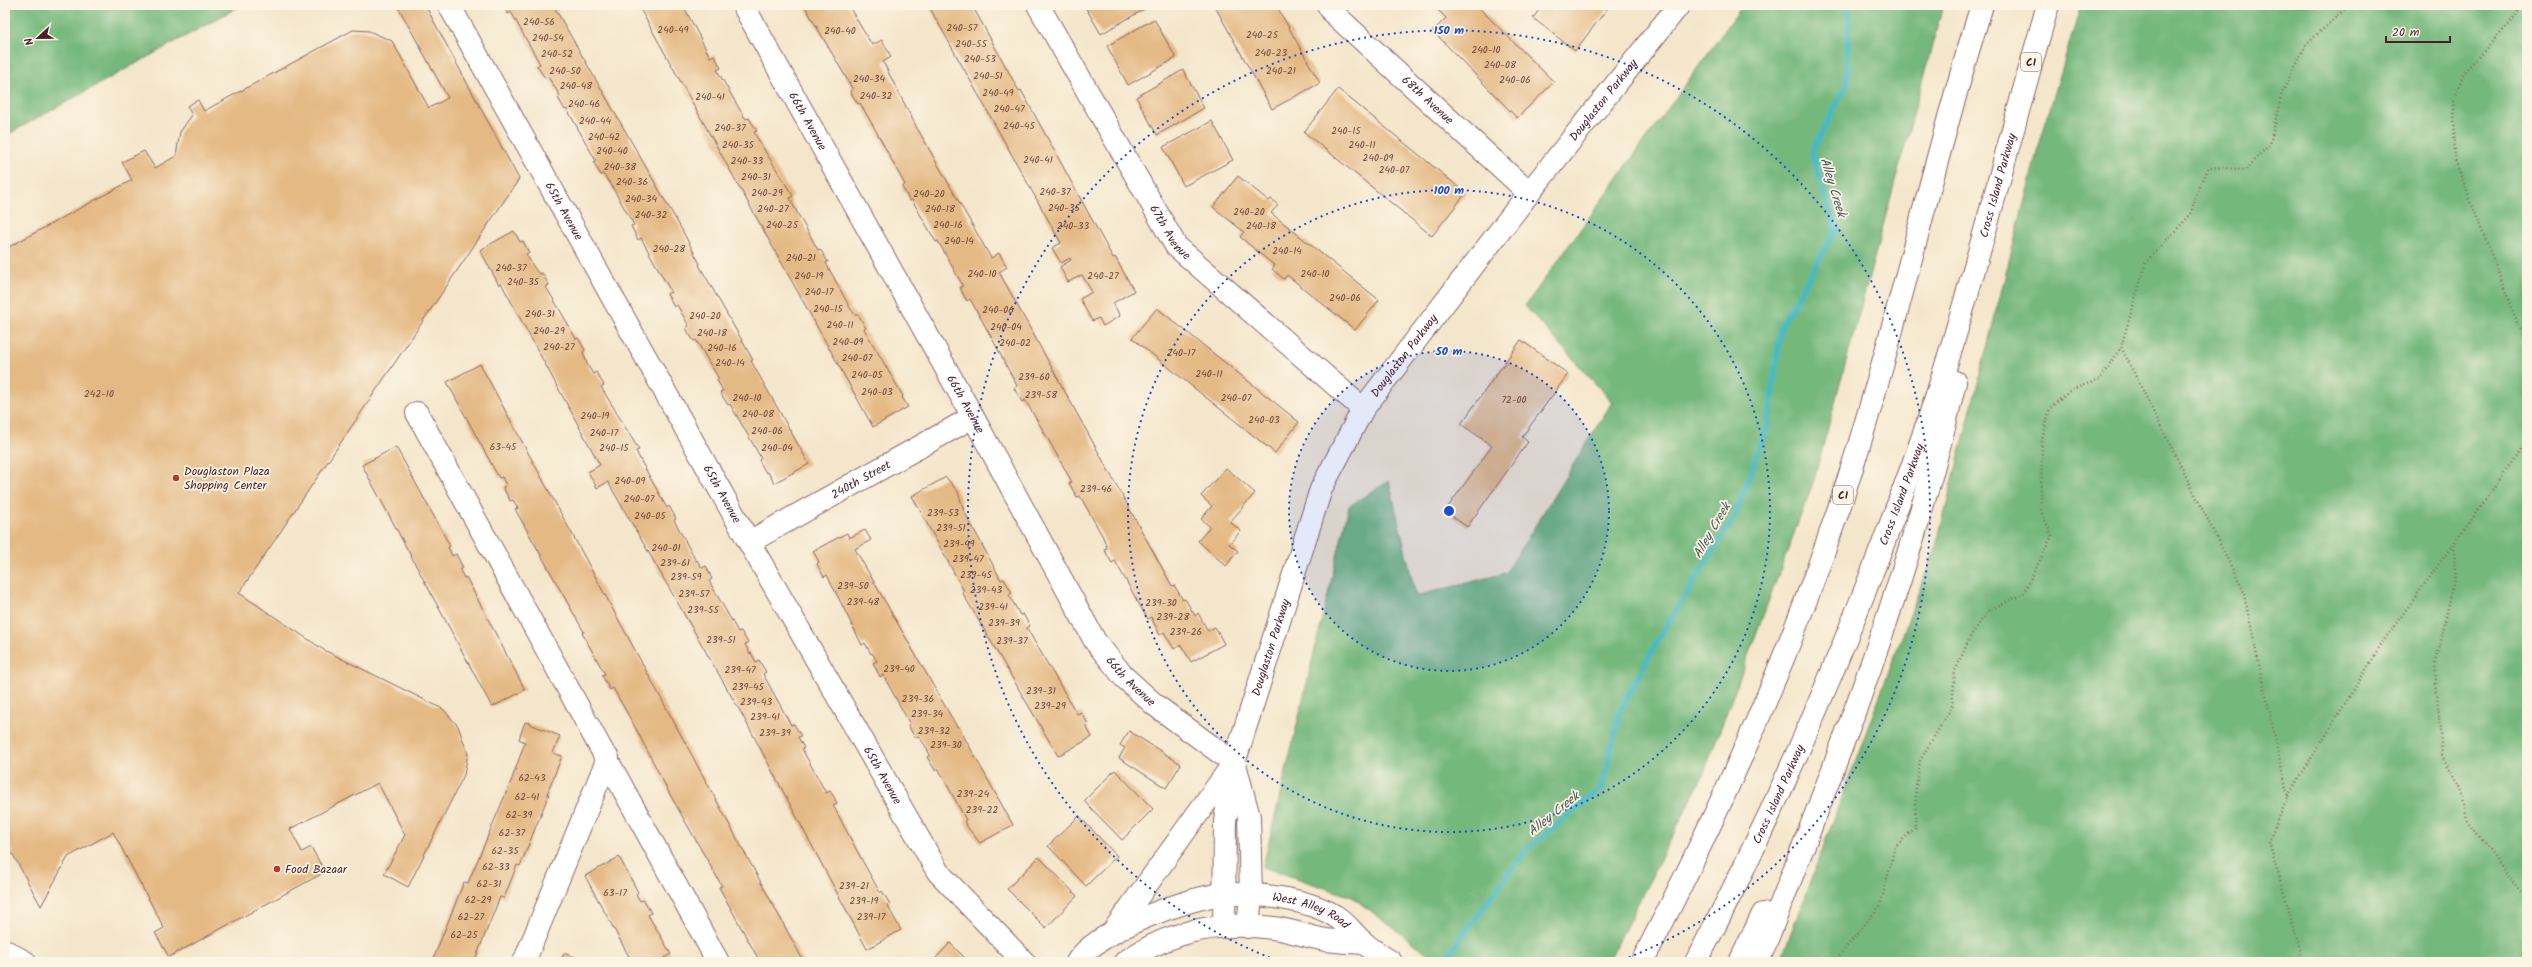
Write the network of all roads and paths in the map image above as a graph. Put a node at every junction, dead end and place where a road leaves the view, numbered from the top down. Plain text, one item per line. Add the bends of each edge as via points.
1 (449, 5) edge
2 (743, 5) edge
3 (1038, 5) edge
4 (1328, 5) edge
5 (1679, 5) edge
6 (1982, 5) edge
7 (2048, 5) edge
8 (2349, 5) edge
9 (2523, 5) edge
10 (2015, 120) junction
11 (1529, 193) junction
12 (2121, 347) junction
13 (2527, 348) edge
14 (1363, 409) junction
15 (417, 412) dead end
16 (974, 417) junction
17 (2527, 442) edge
18 (1916, 531) junction
19 (749, 542) junction
20 (2454, 543) junction
21 (608, 758) junction
22 (1234, 763) junction
23 (2288, 797) junction
24 (1226, 894) junction
25 (1251, 896) junction
26 (2527, 900) edge
27 (1224, 927) junction
28 (1248, 927) junction
29 (1110, 935) junction
30 (1364, 943) junction
31 (5, 951) edge
32 (25, 962) edge
33 (524, 962) edge
34 (718, 962) edge
35 (1024, 962) edge
36 (1077, 962) edge
37 (1125, 962) edge
38 (1391, 962) edge
39 (1642, 962) edge
40 (1696, 962) edge
41 (1740, 962) edge
42 (1758, 962) edge
43 (1834, 962) edge
44 (2299, 962) edge

1 - 19 main road, 65th Avenue
2 - 16 main road, 66th Avenue
3 - 14 main road, 67th Avenue via 1176,246
4 - 11 main road, 68th Avenue via 1333,13
5 - 11 main road, Douglaston Parkway
6 - 39 main road, CI via 1955,89 1881,365 1841,501 1794,632 1742,756
7 - 10 main road, Cross Island Parkway / CI
8 - 12 path via 2306,45 2282,93 2270,144 2246,170 2209,167 2191,214 2146,262
9 - 13 path via 2512,21 2464,72 2454,101 2455,160
10 - 18 main road via 1953,388
10 - 40 main road, Cross Island Parkway / CI via 1940,386 1891,525 1839,656 1788,772 1731,895
11 - 14 main road, Douglaston Parkway
12 - 23 path via 2243,590
12 - 43 path via 2100,379 2071,390 2050,408 2042,439 2041,511 2052,536 2023,594 1989,610 1971,635 1955,671 1952,707 1920,760 1915,828 1895,847 1880,906
14 - 22 main road, Douglaston Parkway via 1321,489
15 - 21 main road
16 - 19 main road, 240th Street
16 - 22 main road, 66th Avenue via 1095,641 1124,677 1155,705
17 - 20 path
18 - 41 main road via 1872,658 1828,768
18 - 42 main road via 1875,658 1839,757
19 - 35 main road, 65th Avenue via 938,872
20 - 23 path via 2385,639
20 - 26 path via 2455,576 2434,668 2442,756 2461,788 2467,820
21 - 33 main road
21 - 34 main road
22 - 24 main road, Douglaston Parkway via 1224,821
22 - 25 main road via 1249,817
22 - 29 main road, Douglaston Parkway
23 - 44 path via 2269,842 2301,953
24 - 25 main road, Douglaston Parkway
24 - 27 main road, Douglaston Parkway
24 - 29 main road, Douglaston Parkway via 1173,907
25 - 28 main road
25 - 30 main road, West Alley Road via 1300,902 1336,916
27 - 28 main road
27 - 37 main road via 1184,932 1159,941
28 - 30 main road, West Alley Road via 1273,928 1322,939
29 - 36 main road, Douglaston Parkway
30 - 38 main road, West Alley Road
31 - 32 main road

